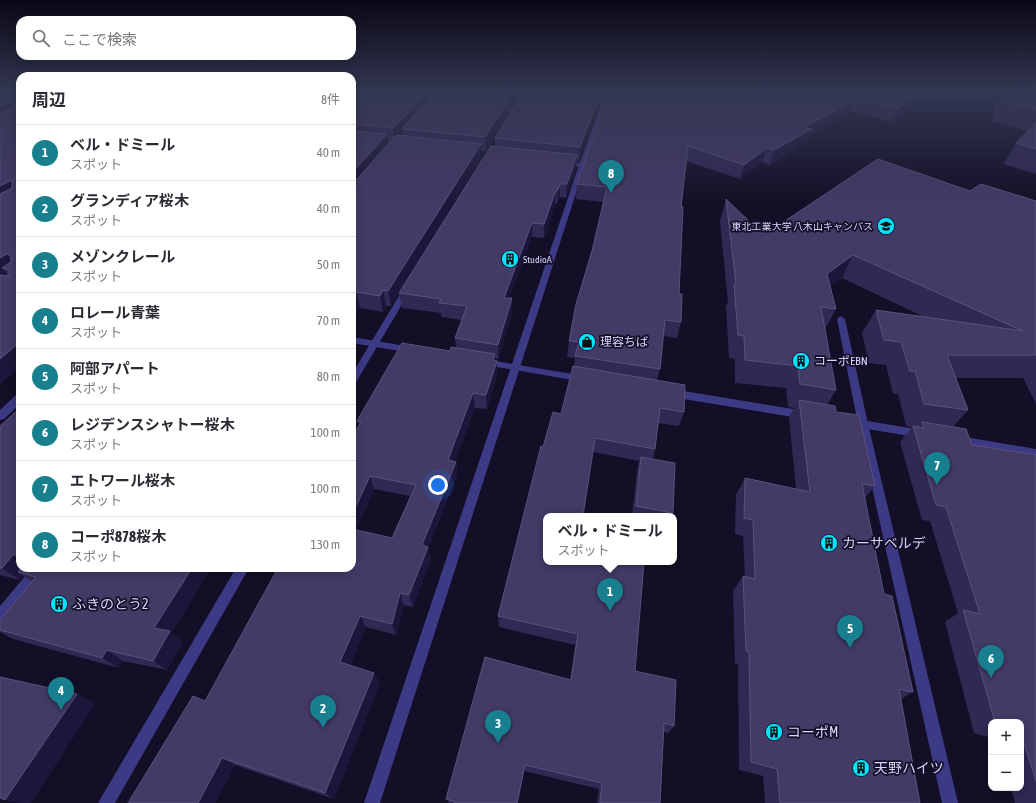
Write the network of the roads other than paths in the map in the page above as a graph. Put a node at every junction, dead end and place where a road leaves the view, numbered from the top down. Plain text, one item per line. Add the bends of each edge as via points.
1 (595, 128) edge
2 (558, 162) edge
3 (582, 164) junction
4 (411, 283) edge
5 (841, 319) dead end
6 (356, 341) edge
7 (374, 344) junction
8 (422, 352) edge
9 (477, 361) edge
10 (516, 368) junction
11 (356, 375) edge
12 (593, 380) edge
13 (663, 391) edge
14 (16, 402) edge
15 (0, 416) edge
16 (817, 416) edge
17 (840, 420) edge
18 (863, 424) junction
19 (934, 436) edge
20 (949, 438) edge
21 (1036, 453) edge
22 (37, 572) edge
23 (241, 572) edge
24 (0, 616) edge
25 (106, 803) edge
26 (372, 803) edge
27 (950, 803) edge

1 - 3 street
2 - 3 street
3 - 10 street
4 - 7 street
5 - 18 street
6 - 7 street
7 - 8 street
7 - 11 street
9 - 10 street
10 - 12 street
10 - 26 street
13 - 16 street
14 - 15 street
17 - 18 street
18 - 19 street
18 - 27 street
20 - 21 street
22 - 24 street
23 - 25 street

